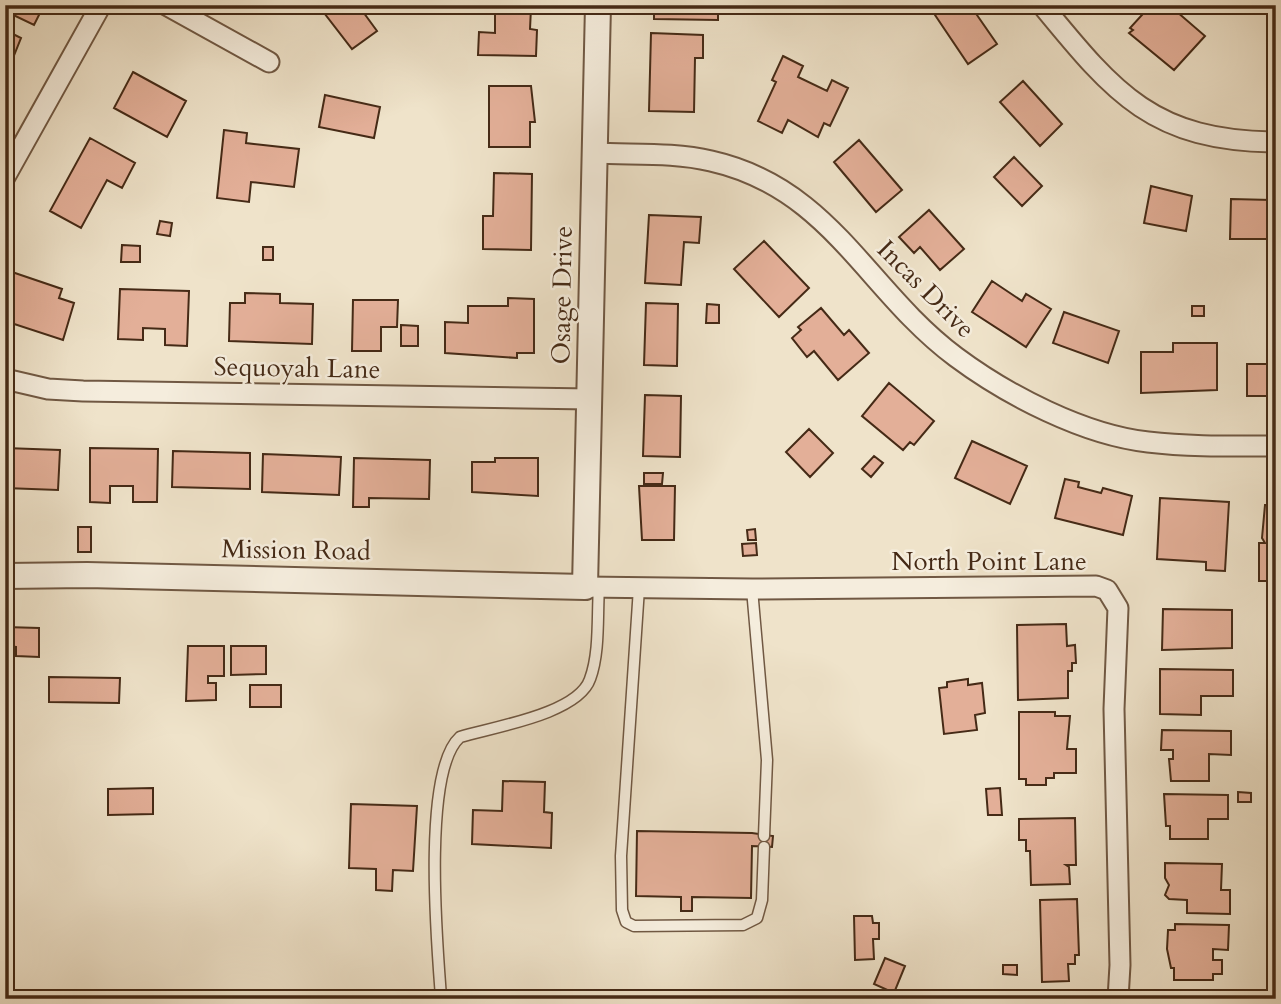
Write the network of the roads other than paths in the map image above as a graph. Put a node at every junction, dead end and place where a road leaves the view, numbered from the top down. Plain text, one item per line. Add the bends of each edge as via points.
1 (101, 5) edge
2 (166, 5) edge
3 (597, 5) edge
4 (1042, 5) edge
5 (269, 62) dead end
6 (1276, 142) edge
7 (595, 153) junction
8 (5, 177) edge
9 (5, 379) edge
10 (590, 400) junction
11 (1276, 446) edge
12 (5, 576) edge
13 (592, 587) junction
14 (639, 588) junction
15 (752, 589) junction
16 (1117, 995) edge
17 (441, 997) dead end

1 - 8 street
2 - 5 street
3 - 7 street, Osage Drive
4 - 6 street via 1114,89 1138,107 1172,126 1216,139
7 - 10 street, Osage Drive
7 - 11 street, Incas Drive via 708,160 782,188 825,222 936,341 998,386 1030,402 1146,442
9 - 10 street, Sequoyah Lane via 83,391
10 - 13 street, Osage Drive
12 - 13 street, Mission Road
13 - 14 street, North Point Lane
13 - 17 lane via 593,670 582,693 564,706 460,737 445,759 438,802 435,921
14 - 15 street, North Point Lane
14 - 15 lane via 621,856 622,910 626,922 634,926 743,925 757,918 762,900 767,761
15 - 16 street, North Point Lane via 1096,586 1107,590 1118,608 1114,709

